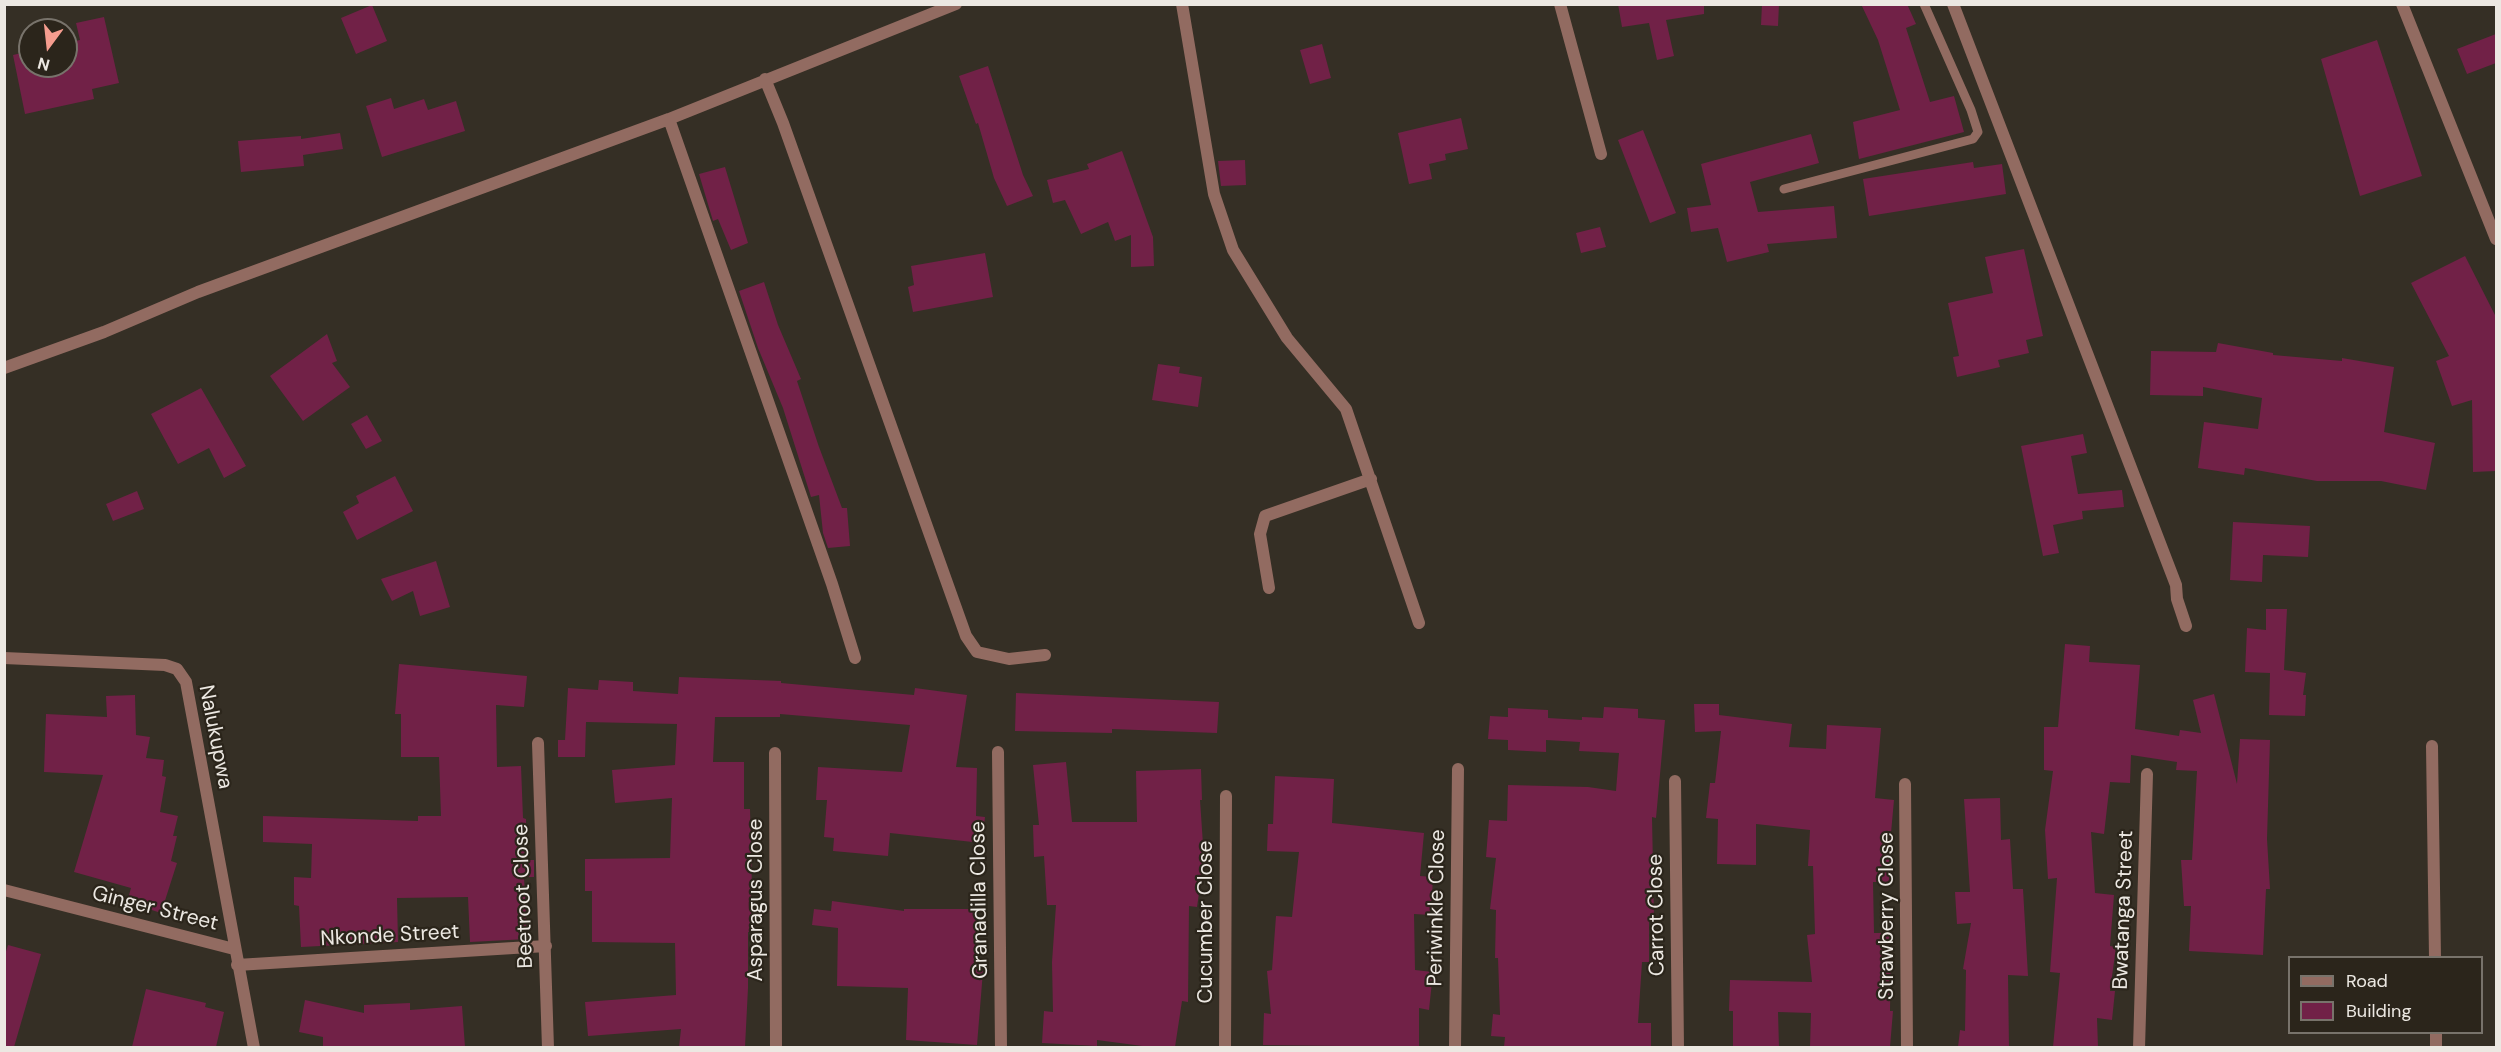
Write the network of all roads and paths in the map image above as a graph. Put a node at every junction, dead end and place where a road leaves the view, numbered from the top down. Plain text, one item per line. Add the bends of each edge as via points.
1 (956, 4) edge
2 (1182, 4) edge
3 (1560, 4) edge
4 (1924, 4) edge
5 (1953, 4) edge
6 (2402, 4) edge
7 (765, 79) junction
8 (669, 119) junction
9 (1601, 154) dead end
10 (1784, 189) dead end
11 (2496, 239) edge
12 (4, 368) edge
13 (1371, 479) junction
14 (1269, 588) dead end
15 (1419, 623) dead end
16 (2186, 626) dead end
17 (1045, 655) dead end
18 (4, 658) edge
19 (855, 658) dead end
20 (538, 743) dead end
21 (2432, 746) dead end
22 (998, 752) dead end
23 (775, 753) dead end
24 (1458, 769) dead end
25 (2147, 774) dead end
26 (1675, 781) dead end
27 (1905, 784) dead end
28 (1226, 796) dead end
29 (4, 890) edge
30 (546, 946) junction
31 (234, 949) junction
32 (2435, 956) edge
33 (237, 964) junction
34 (254, 1047) edge
35 (548, 1047) edge
36 (776, 1047) edge
37 (1001, 1047) edge
38 (1225, 1047) edge
39 (1455, 1047) edge
40 (1678, 1047) edge
41 (1907, 1047) edge
42 (2139, 1047) edge

1 - 7 street
2 - 13 street via 1214,194 1233,250 1287,338 1346,409
3 - 9 street
4 - 10 lane via 1978,132 1973,139
5 - 16 street via 2176,585
6 - 11 street
7 - 8 street
7 - 17 street via 966,636 976,652 1009,659
8 - 12 street via 198,292
8 - 19 street
13 - 14 street via 1265,516 1260,534
13 - 15 street
18 - 31 street, Nalukupwa via 165,665 177,669 186,682
20 - 30 street, Beetroot Close
21 - 32 street
22 - 37 street, Granadilla Close
23 - 36 street, Asparagus Close
24 - 39 street, Periwinkle Close
25 - 42 street, Bwatanga Street
26 - 40 street, Carrot Close
27 - 41 street, Strawberry Close
28 - 38 street, Cucumber Close
29 - 31 street, Ginger Street
30 - 33 street, Nkonde Street
30 - 35 street, Beetroot Close
31 - 33 street, Ginger Street
33 - 34 street, Ginger Street

